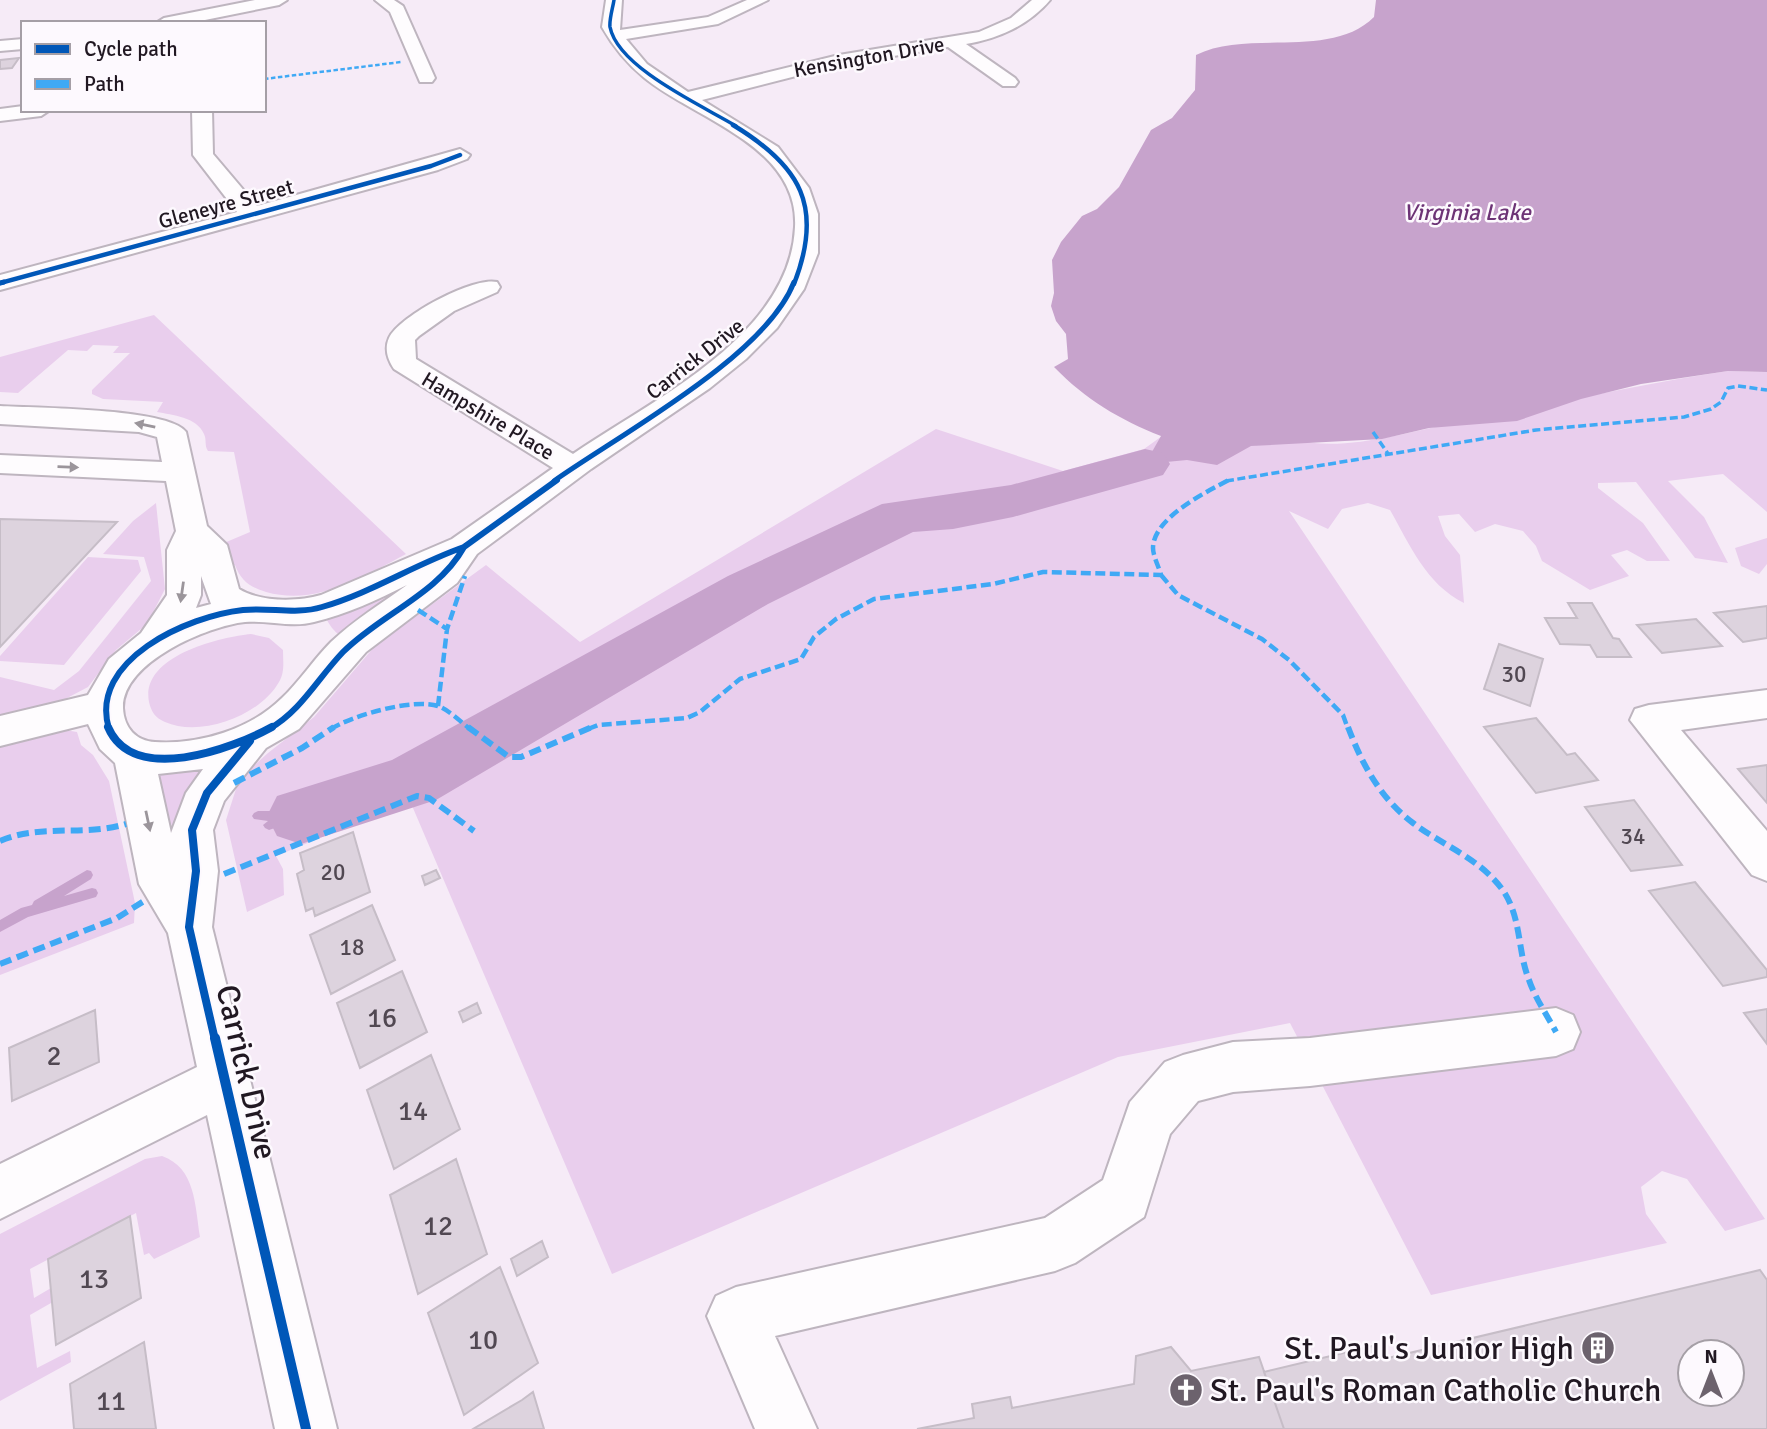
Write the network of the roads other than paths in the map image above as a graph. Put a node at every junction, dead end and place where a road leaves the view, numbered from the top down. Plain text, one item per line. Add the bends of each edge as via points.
1 (279, 0) edge
2 (383, 0) edge
3 (614, 0) edge
4 (760, 0) edge
5 (1042, 0) edge
6 (180, 21) edge
7 (614, 36) junction
8 (952, 42) junction
9 (21, 44) edge
10 (0, 46) edge
11 (426, 78) dead end
12 (1009, 82) dead end
13 (688, 98) junction
14 (25, 112) edge
15 (202, 112) edge
16 (0, 115) edge
17 (460, 155) dead end
18 (252, 215) junction
19 (0, 255) edge
20 (6, 281) edge
21 (488, 287) dead end
22 (0, 415) edge
23 (0, 464) edge
24 (574, 467) junction
25 (180, 472) junction
26 (192, 531) junction
27 (464, 547) junction
28 (245, 609) junction
29 (296, 614) junction
30 (151, 644) junction
31 (329, 668) junction
32 (1767, 704) edge
33 (103, 706) junction
34 (0, 731) edge
35 (251, 739) junction
36 (133, 754) junction
37 (1767, 862) edge
38 (189, 927) junction
39 (1556, 1031) dead end
40 (224, 1080) junction
41 (0, 1192) edge
42 (306, 1429) edge
43 (786, 1429) edge

1 - 6 street
2 - 11 street via 397,9
3 - 7 street via 610,17
4 - 7 street via 712,21
5 - 8 street, Kensington Drive via 1004,29
7 - 13 street, Carrick Drive via 647,75
8 - 12 street
8 - 13 street, Kensington Drive via 839,60
9 - 10 street
13 - 24 street, Carrick Drive via 770,150 785,165 805,204 808,243 802,266 790,293 748,343
14 - 16 street
15 - 18 street via 203,155
17 - 18 street, Gleneyre Street
18 - 20 street, Gleneyre Street
19 - 20 street
21 - 24 street, Hampshire Place via 436,311 410,330 402,340 404,363
25 -> 22 street via 171,432 142,423
23 -> 25 street
24 - 27 street, Carrick Drive
25 - 26 street
26 - 28 street via 210,545 223,595
26 -> 30 street via 184,550 184,596
27 - 29 street, Carrick Drive via 429,557 363,594
27 - 31 street, Carrick Drive via 450,570 353,643
28 - 29 street, Carrick Drive
28 - 30 street, Carrick Drive via 199,621
29 - 31 street via 326,649
30 - 33 street, Carrick Drive via 128,663
31 - 35 street, Carrick Drive via 302,703
32 - 37 street via 1650,720
33 - 34 street
33 - 36 street via 112,738
35 - 36 street, Carrick Drive via 209,754 166,758
35 - 38 street, Carrick Drive via 207,793 191,830 196,871
36 -> 38 street, Carrick Drive via 161,884
38 - 40 street, Carrick Drive
39 - 43 street via 1310,1062 1233,1067 1183,1080 1148,1121 1125,1198 1055,1242 736,1316
40 - 41 street
40 - 42 street, Carrick Drive

